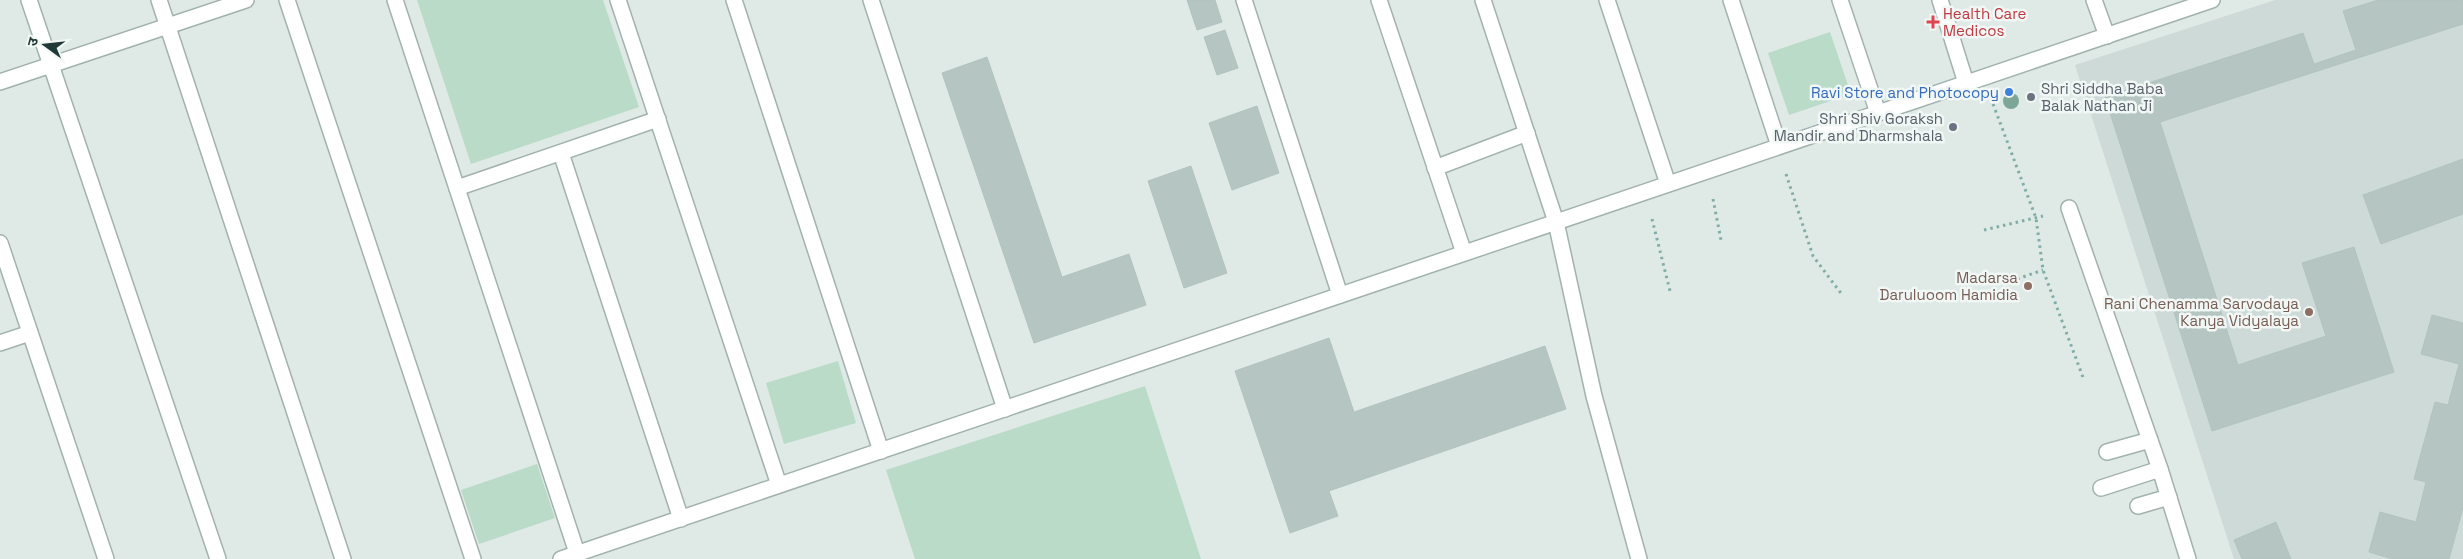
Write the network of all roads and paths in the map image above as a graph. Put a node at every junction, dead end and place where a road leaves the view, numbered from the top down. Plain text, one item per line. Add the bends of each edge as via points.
1 (29, 0) edge
2 (159, 0) edge
3 (246, 0) edge
4 (287, 0) edge
5 (395, 0) edge
6 (618, 0) edge
7 (734, 0) edge
8 (871, 0) edge
9 (1244, 0) edge
10 (1379, 0) edge
11 (1483, 0) edge
12 (1607, 0) edge
13 (1731, 0) edge
14 (1840, 0) edge
15 (1940, 0) edge
16 (2094, 0) edge
17 (2204, 1) edge
18 (168, 26) junction
19 (2106, 36) junction
20 (51, 65) junction
21 (1983, 77) junction
22 (0, 82) edge
23 (1966, 83) junction
24 (1878, 113) junction
25 (658, 119) junction
26 (1527, 133) junction
27 (1779, 146) junction
28 (561, 153) junction
29 (1435, 168) junction
30 (1707, 171) junction
31 (1668, 184) junction
32 (457, 188) junction
33 (1645, 192) junction
34 (2070, 208) joint
35 (2036, 218) junction
36 (1556, 222) junction
37 (1984, 230) dead end
38 (1721, 240) dead end
39 (0, 243) edge
40 (1464, 253) junction
41 (2043, 270) junction
42 (2011, 282) dead end
43 (1670, 291) dead end
44 (1340, 295) junction
45 (1843, 296) dead end
46 (30, 333) junction
47 (0, 342) edge
48 (2084, 380) dead end
49 (1005, 408) junction
50 (2150, 440) junction
51 (881, 451) junction
52 (2108, 452) dead end
53 (2160, 469) junction
54 (779, 485) junction
55 (2101, 488) dead end
56 (2169, 497) junction
57 (2138, 506) dead end
58 (681, 518) junction
59 (577, 554) junction
60 (106, 559) edge
61 (218, 559) edge
62 (343, 559) edge
63 (473, 559) edge
64 (561, 559) edge
65 (1639, 559) edge
66 (2188, 559) edge

1 - 20 street
2 - 18 street
3 - 18 street
4 - 63 street
5 - 32 street
6 - 25 street
7 - 51 street
8 - 49 street
9 - 44 street
10 - 29 street
11 - 26 street
12 - 31 street
13 - 27 street
14 - 24 street
15 - 23 street
16 - 19 street
17 - 19 street
18 - 20 street
18 - 62 street
19 - 21 street
20 - 22 street
20 - 61 street
21 - 23 street
21 - 35 path
23 - 24 street
24 - 27 street
25 - 28 street
25 - 54 street
26 - 29 street
26 - 36 street
27 - 30 street
27 - 45 path via 1812,256
28 - 32 street
28 - 58 street
29 - 40 street
30 - 31 street
30 - 38 path
31 - 33 street
32 - 59 street
33 - 36 street
33 - 43 path
34 - 35 path
34 - 50 street
35 - 37 path
35 - 41 path
36 - 40 street
36 - 65 street via 1594,396
39 - 46 street
40 - 44 street
41 - 42 path
41 - 48 path
44 - 49 street
46 - 47 street
46 - 60 street
49 - 51 street
50 - 52 street
50 - 53 street
51 - 54 street
53 - 55 street
53 - 56 street
54 - 58 street
56 - 57 street
56 - 66 street
58 - 59 street
59 - 64 street

